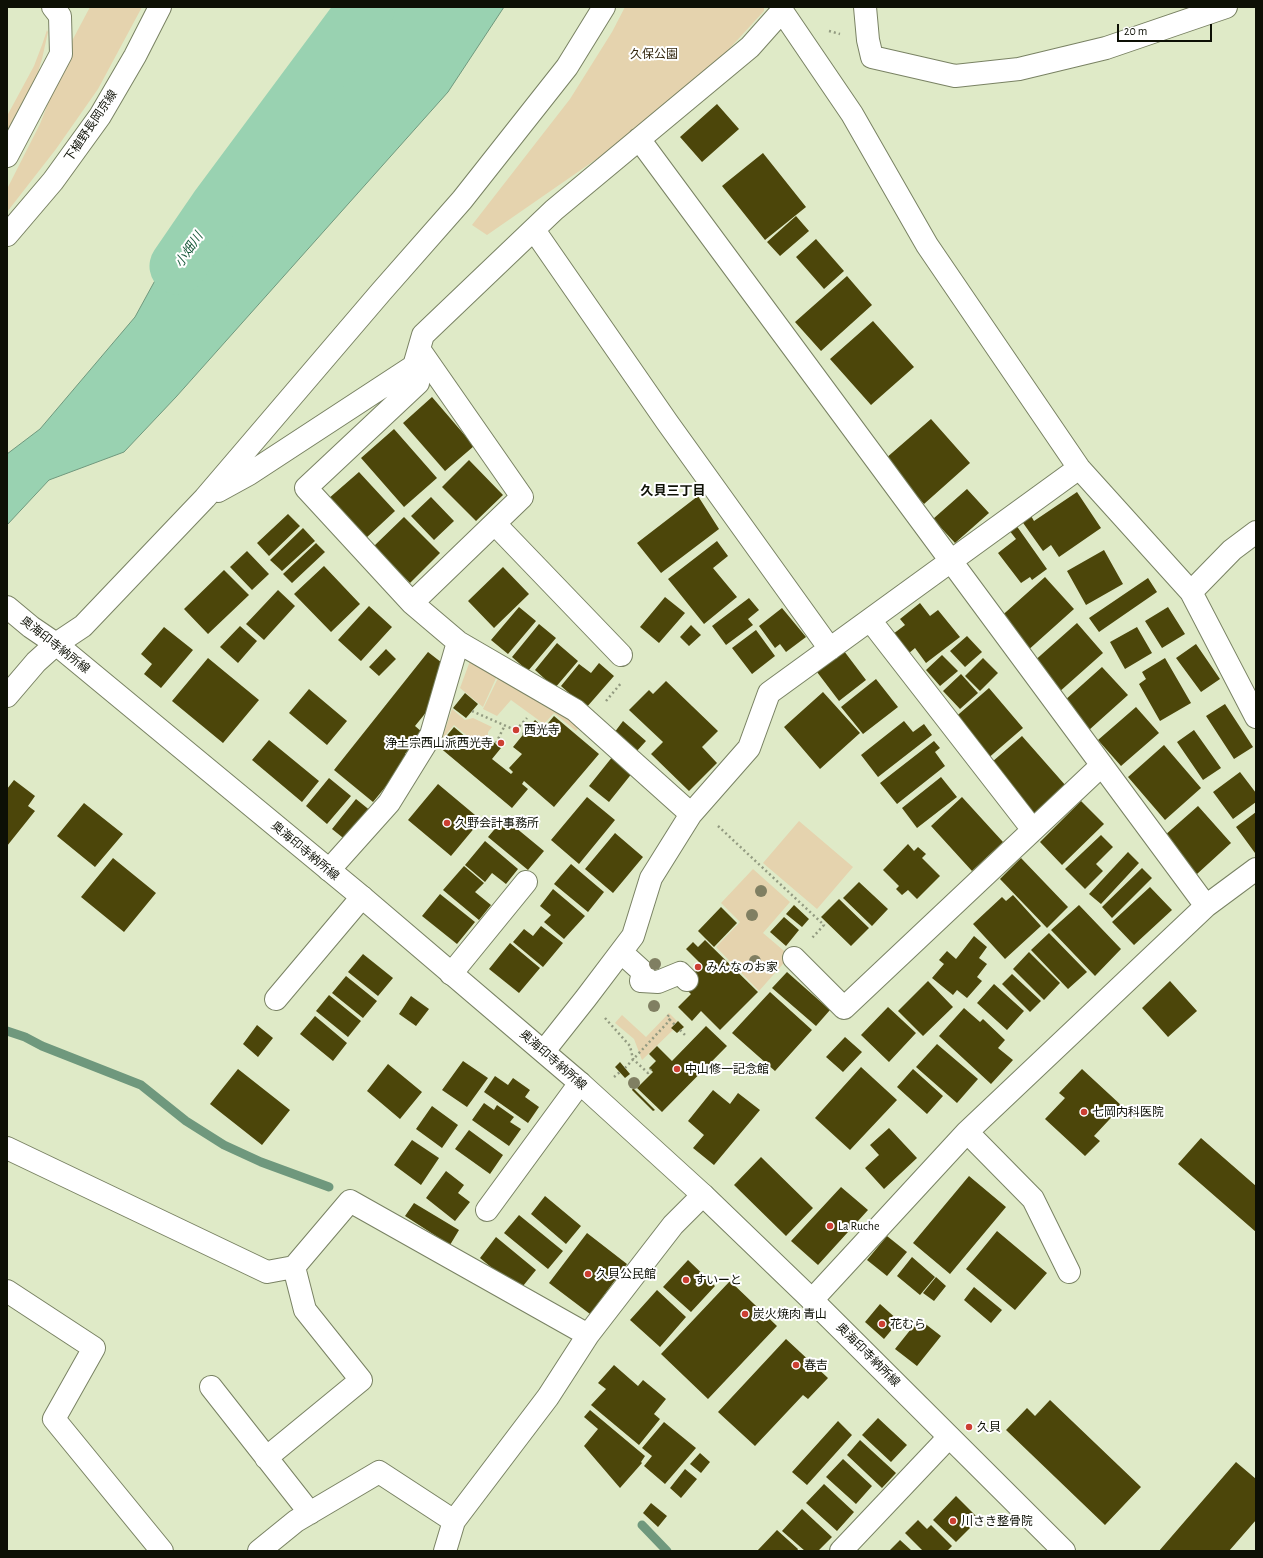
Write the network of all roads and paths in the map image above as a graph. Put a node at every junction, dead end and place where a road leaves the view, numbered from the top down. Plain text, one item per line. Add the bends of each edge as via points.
1 (53, 7) edge
2 (160, 7) edge
3 (604, 7) edge
4 (865, 7) edge
5 (1226, 7) edge
6 (782, 9) edge
7 (639, 139) junction
8 (7, 156) edge
9 (534, 230) junction
10 (7, 235) edge
11 (417, 357) junction
12 (1079, 468) junction
13 (205, 498) junction
14 (494, 524) junction
15 (1256, 532) edge
16 (951, 561) junction
17 (1191, 592) junction
18 (412, 603) junction
19 (7, 607) edge
20 (870, 620) junction
21 (458, 642) junction
22 (56, 644) junction
23 (830, 649) junction
24 (621, 655) joint
25 (7, 696) edge
26 (472, 711) dead end
27 (1256, 717) edge
28 (526, 718) dead end
29 (588, 722) junction
30 (505, 725) junction
31 (516, 730) junction
32 (524, 734) dead end
33 (496, 743) dead end
34 (1102, 765) junction
35 (694, 810) junction
36 (1033, 830) junction
37 (1256, 868) edge
38 (329, 870) junction
39 (526, 882) dead end
40 (362, 897) junction
41 (1206, 906) junction
42 (824, 926) dead end
43 (621, 952) junction
44 (794, 958) dead end
45 (451, 974) junction
46 (686, 980) dead end
47 (586, 998) junction
48 (276, 999) dead end
49 (670, 1014) dead end
50 (670, 1020) junction
51 (675, 1025) dead end
52 (680, 1030) dead end
53 (686, 1036) dead end
54 (544, 1051) junction
55 (633, 1059) junction
56 (625, 1068) dead end
57 (651, 1070) dead end
58 (580, 1082) junction
59 (967, 1132) junction
60 (7, 1148) edge
61 (703, 1195) junction
62 (487, 1210) dead end
63 (294, 1267) junction
64 (1069, 1272) dead end
65 (7, 1290) edge
66 (812, 1300) junction
67 (588, 1335) junction
68 (211, 1387) dead end
69 (949, 1437) junction
70 (266, 1458) junction
71 (310, 1513) junction
72 (454, 1521) junction
73 (162, 1551) edge
74 (259, 1551) edge
75 (445, 1551) edge
76 (841, 1551) edge
77 (1064, 1551) edge

1 - 8 street via 60,16 61,54
2 - 10 street, 下植野長岡京線 via 100,116 53,181
3 - 13 street via 567,67 462,200
4 - 5 street via 872,57 955,76 1019,69 1106,48
6 - 7 street via 750,47
6 - 12 street via 852,114 927,245
7 - 9 street via 554,210
7 - 16 street
9 - 11 street via 423,335
9 - 23 street via 666,422
11 - 13 street via 249,474
11 - 14 street via 522,497
11 - 18 street via 418,384 306,488
12 - 16 street
12 - 17 street
13 - 22 street via 83,626
14 - 18 street
14 - 24 street
15 - 17 street via 1232,550
16 - 20 street
16 - 34 street
17 - 27 street
18 - 21 street
19 - 22 street, 奥海印寺納所線
20 - 23 street
20 - 36 street
21 - 29 street via 575,710
21 - 38 street via 448,692 431,735 389,803
22 - 25 street via 36,662
22 - 38 street, 奥海印寺納所線
23 - 35 street via 769,693 749,748
24 - 29 path via 632,670
26 - 30 path
28 - 31 path
29 - 35 street
30 - 31 path
30 - 33 path
31 - 32 path
34 - 36 street
34 - 41 street
35 - 42 path
35 - 43 street via 651,878 634,936
36 - 44 street via 844,1008
37 - 41 street
38 - 40 street, 奥海印寺納所線
39 - 45 street
40 - 45 street, 奥海印寺納所線
40 - 48 street
41 - 59 street
43 - 46 street via 644,972 641,981 658,982 680,973
43 - 47 street
45 - 54 street, 奥海印寺納所線
47 - 54 street
47 - 55 path via 630,1046
49 - 50 path via 667,1017
50 - 51 path
50 - 55 path
52 - 53 path
54 - 58 street, 奥海印寺納所線
55 - 56 path
55 - 57 path via 648,1073
58 - 61 street, 奥海印寺納所線
58 - 62 street
59 - 64 street via 1033,1199
59 - 66 street
60 - 63 street via 267,1272
61 - 66 street, 奥海印寺納所線
61 - 67 street via 673,1225
63 - 67 street via 350,1201
63 - 70 street via 305,1310 361,1380
65 - 73 street via 94,1348 54,1419
66 - 69 street, 奥海印寺納所線
67 - 72 street via 548,1398
68 - 70 street
69 - 76 street
69 - 77 street, 奥海印寺納所線
70 - 71 street
71 - 72 street via 379,1472
71 - 74 street
72 - 75 street

